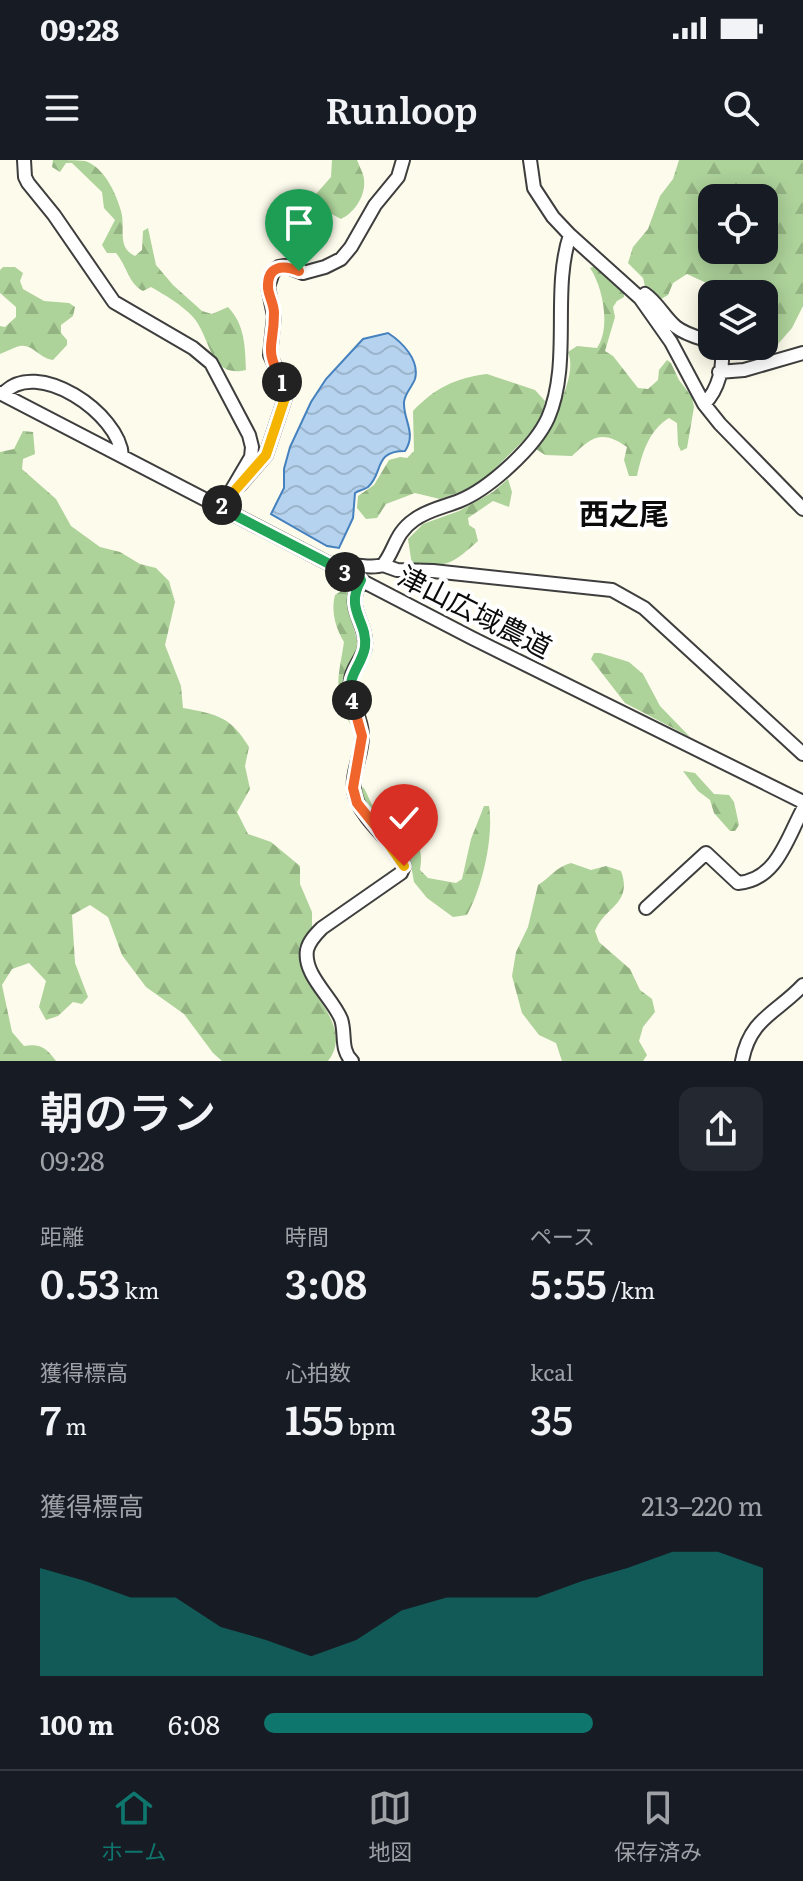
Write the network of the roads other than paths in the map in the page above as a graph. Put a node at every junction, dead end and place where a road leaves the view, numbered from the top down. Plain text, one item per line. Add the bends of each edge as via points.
1 (24, 160) edge
2 (403, 160) edge
3 (530, 160) edge
4 (570, 235) junction
5 (640, 298) junction
6 (698, 338) edge
7 (803, 353) edge
8 (722, 360) edge
9 (719, 372) junction
10 (1, 394) edge
11 (704, 404) junction
12 (122, 456) junction
13 (222, 505) junction
14 (803, 509) edge
15 (383, 565) junction
16 (337, 568) junction
17 (361, 580) junction
18 (803, 754) edge
19 (803, 802) edge
20 (803, 809) edge
21 (646, 908) dead end
22 (803, 985) edge
23 (352, 1061) edge
24 (742, 1061) edge

1 - 13 street via 28,183 109,297 201,354 216,371 252,447
2 - 13 street via 398,177 341,259 303,273 285,266 273,272 268,287 274,316 270,355 285,398 262,463
3 - 4 street via 534,188
4 - 5 street
4 - 15 street via 557,387 541,430 475,493 412,521
5 - 6 street via 645,294 684,333
5 - 11 street
7 - 9 street
8 - 9 street
9 - 11 street via 713,395
10 - 12 street, 津山広域農道
10 - 12 street via 27,381 80,397 119,439
11 - 14 street
12 - 13 street, 津山広域農道
13 - 16 street, 津山広域農道
15 - 16 street
15 - 18 street via 612,590 644,608
16 - 17 street, 津山広域農道
17 - 19 street, 津山広域農道
17 - 23 street via 354,601 365,643 350,693 362,736 353,788 357,803 404,866 322,928 307,950 313,973 342,1022 345,1053
20 - 21 street via 775,862 756,878 738,883 706,853
22 - 24 street via 756,1025

